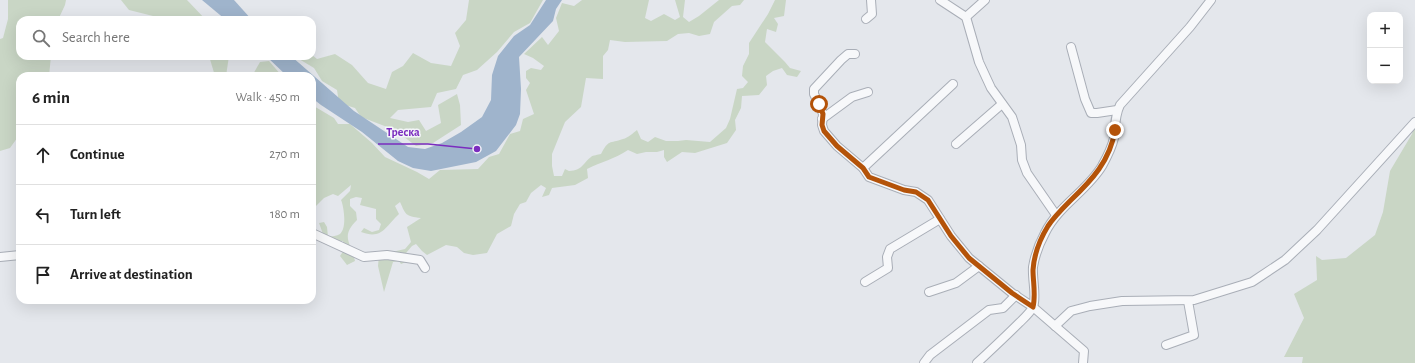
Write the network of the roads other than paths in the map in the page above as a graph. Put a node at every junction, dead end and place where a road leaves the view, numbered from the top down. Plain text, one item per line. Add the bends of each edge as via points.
1 (871, 0) edge
2 (940, 0) edge
3 (985, 0) edge
4 (1211, 0) edge
5 (966, 17) junction
6 (866, 19) dead end
7 (1071, 47) dead end
8 (855, 54) dead end
9 (953, 84) dead end
10 (868, 92) dead end
11 (1002, 104) junction
12 (1117, 110) junction
13 (822, 120) junction
14 (1415, 122) edge
15 (956, 144) dead end
16 (863, 168) junction
17 (1056, 215) junction
18 (940, 219) junction
19 (316, 235) edge
20 (16, 255) edge
21 (0, 257) edge
22 (979, 266) junction
23 (425, 268) dead end
24 (865, 282) dead end
25 (929, 292) dead end
26 (1016, 295) junction
27 (1188, 301) junction
28 (1033, 307) junction
29 (1055, 326) junction
30 (1166, 345) dead end
31 (924, 363) edge
32 (977, 363) edge
33 (1083, 363) edge

1 - 6 street via 872,14
2 - 5 street
3 - 5 street
4 - 12 street
5 - 11 street via 979,62
7 - 12 street via 1088,108 1091,112 1097,113
8 - 13 street via 848,54 814,89 823,114
9 - 16 street
10 - 13 street via 852,97
11 - 15 street
11 - 17 street via 1012,117 1027,173
12 - 17 street via 1113,140 1102,166 1091,182
13 - 16 street via 824,131
14 - 27 street via 1338,209 1285,260 1252,282
16 - 18 street via 869,177 916,192 928,200
17 - 28 street via 1036,252 1033,268
18 - 22 street via 969,258
18 - 24 street via 890,249 887,257 888,268
19 - 23 street via 364,258 398,256 420,260
20 - 21 street
22 - 25 street via 956,283
22 - 26 street
26 - 28 street
26 - 31 street via 1003,308 990,310 930,355
27 - 29 street via 1122,301 1090,306 1071,311
27 - 30 street via 1194,335
28 - 29 street
28 - 32 street
29 - 33 street via 1084,351

